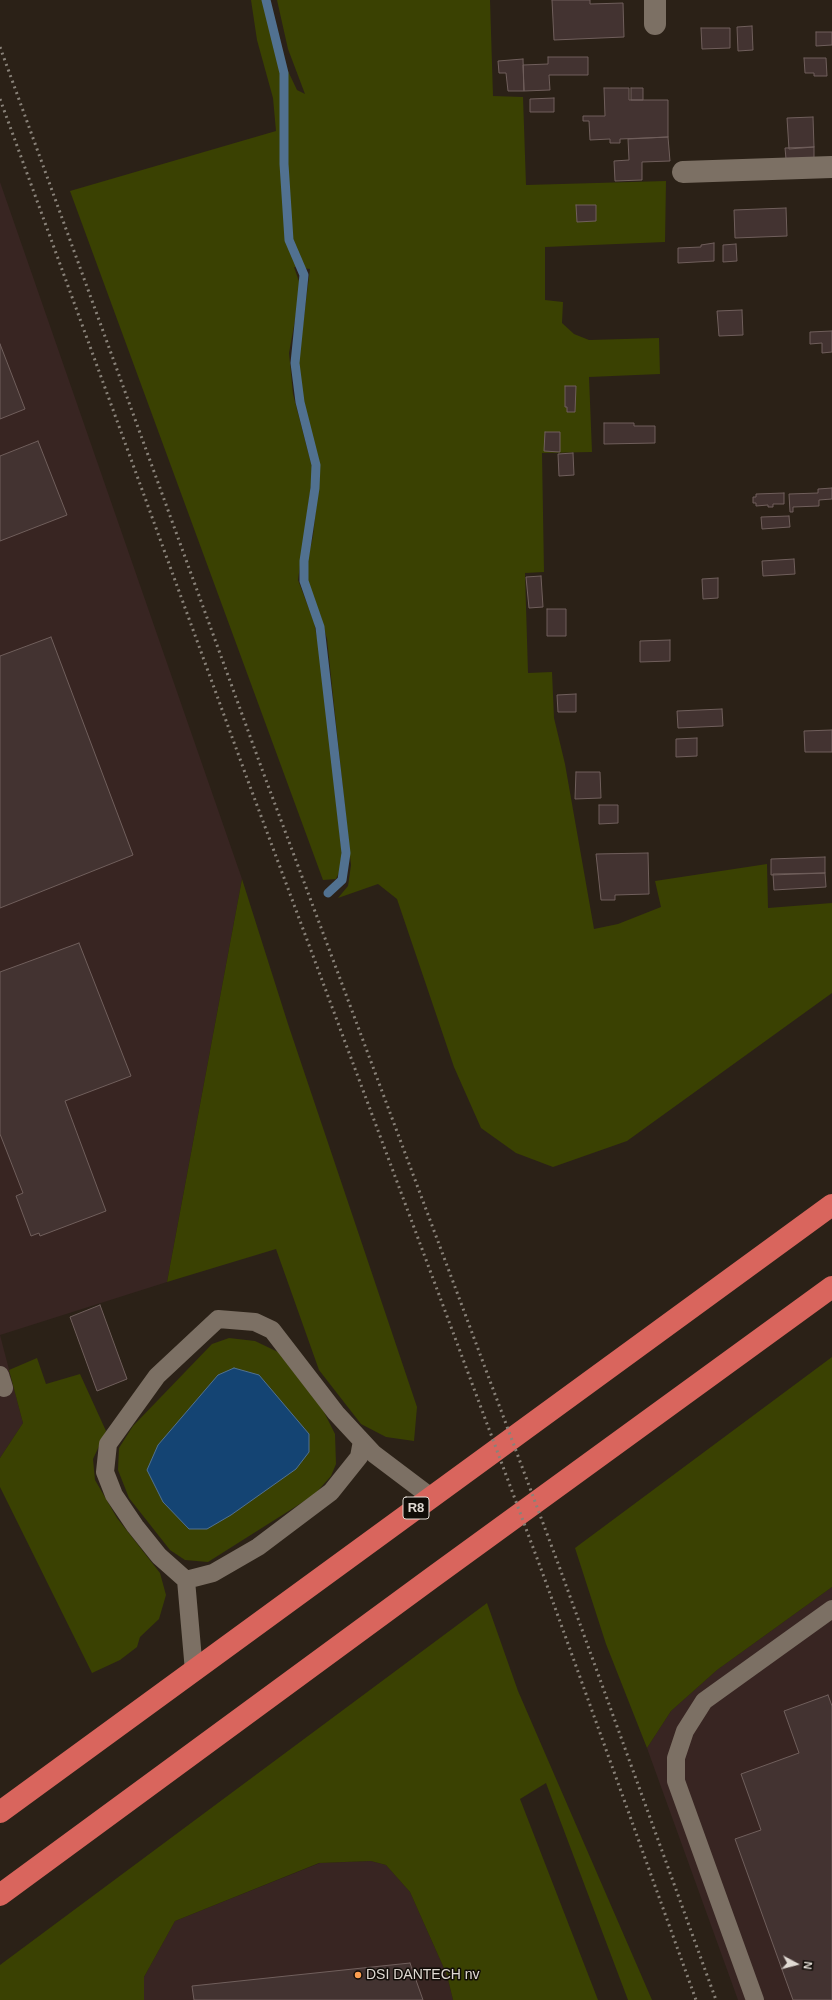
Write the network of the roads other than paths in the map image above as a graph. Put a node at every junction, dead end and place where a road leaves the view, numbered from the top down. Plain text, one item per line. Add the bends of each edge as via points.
1 (655, 0) edge
2 (655, 24) dead end
3 (832, 166) edge
4 (684, 172) dead end
5 (832, 1204) edge
6 (832, 1287) edge
7 (362, 1442) junction
8 (431, 1497) junction
9 (186, 1580) junction
10 (832, 1610) edge
11 (194, 1671) junction
12 (0, 1812) edge
13 (0, 1896) edge
14 (755, 2000) edge

1 - 2 street
3 - 4 street
5 - 8 highway, R8
6 - 13 highway via 432,1577
7 - 8 lane
7 - 9 lane via 359,1456 331,1492 258,1547 213,1573
7 - 9 lane via 336,1413 272,1330 255,1322 218,1319 157,1376 108,1444 105,1472 114,1495 159,1556
8 - 11 highway, R8
9 - 11 lane
10 - 14 lane via 704,1701 685,1731 676,1758 676,1781
11 - 12 highway, R8

